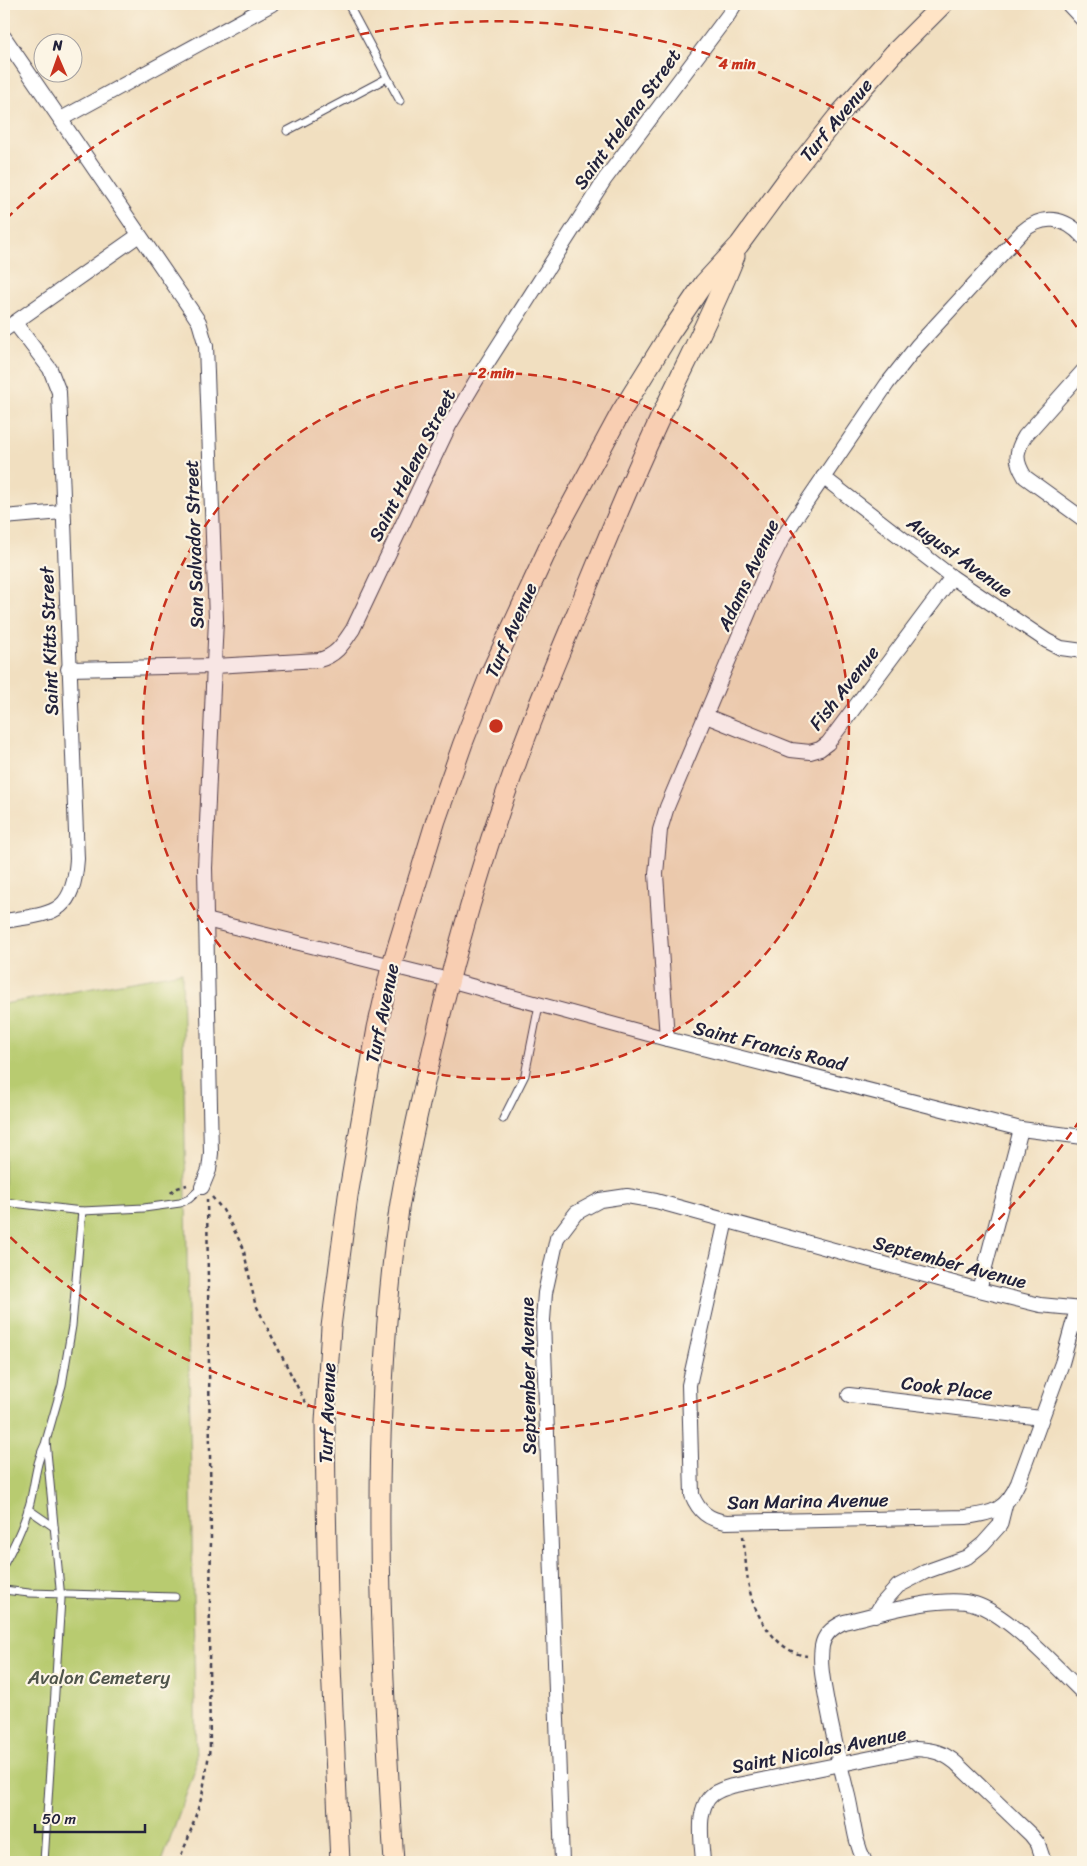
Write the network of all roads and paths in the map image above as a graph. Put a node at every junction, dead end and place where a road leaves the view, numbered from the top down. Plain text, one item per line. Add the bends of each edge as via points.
1 (272, 4) edge
2 (348, 4) edge
3 (735, 4) edge
4 (943, 4) edge
5 (1068, 4) edge
6 (1083, 20) edge
7 (4, 37) edge
8 (387, 78) junction
9 (400, 101) dead end
10 (61, 119) junction
11 (287, 131) dead end
12 (139, 235) junction
13 (1083, 236) edge
14 (739, 245) junction
15 (9, 327) edge
16 (1083, 371) edge
17 (823, 476) junction
18 (62, 512) junction
19 (4, 518) edge
20 (1083, 520) edge
21 (952, 577) junction
22 (1083, 651) edge
23 (215, 666) junction
24 (68, 669) junction
25 (706, 716) junction
26 (206, 920) junction
27 (4, 921) edge
28 (391, 967) junction
29 (449, 980) junction
30 (538, 1005) junction
31 (667, 1039) junction
32 (503, 1119) dead end
33 (1021, 1129) junction
34 (1083, 1137) edge
35 (202, 1187) joint
36 (4, 1202) edge
37 (82, 1211) junction
38 (726, 1220) junction
39 (979, 1290) junction
40 (1080, 1309) edge
41 (849, 1395) dead end
42 (1041, 1418) junction
43 (325, 1422) junction
44 (46, 1442) junction
45 (1005, 1505) junction
46 (28, 1509) junction
47 (742, 1522) junction
48 (54, 1527) junction
49 (4, 1564) edge
50 (4, 1590) edge
51 (60, 1593) junction
52 (175, 1597) dead end
53 (875, 1614) junction
54 (821, 1658) junction
55 (1083, 1693) edge
56 (839, 1765) junction
57 (44, 1862) edge
58 (178, 1862) edge
59 (340, 1862) edge
60 (394, 1862) edge
61 (562, 1862) edge
62 (702, 1862) edge
63 (865, 1862) edge
64 (1044, 1862) edge

1 - 10 street
2 - 8 lane
3 - 23 street, Saint Helena Street via 605,179 477,379 449,426 345,641 330,657 319,660
4 - 14 main road, Turf Avenue via 837,117
5 - 6 street
7 - 10 street, San Salvador Street
8 - 9 lane
8 - 11 lane
10 - 12 street, San Salvador Street
12 - 15 street
12 - 23 street, San Salvador Street via 189,307 201,328 206,346 215,556
13 - 17 street, Adams Avenue via 1065,222 1054,219 1029,225 917,346
14 - 28 main road, Turf Avenue via 704,282 670,333 621,412 553,538 490,674 463,743
14 - 29 main road, Turf Avenue via 722,290 628,488 546,686 485,857
15 - 18 street, Saint Kitts Street via 50,369 58,392
16 - 20 street via 1025,436 1017,456 1025,477
17 - 21 street, August Avenue
17 - 25 street, Adams Avenue via 782,539
18 - 19 street
18 - 24 street, Saint Kitts Street
21 - 22 street, August Avenue via 1047,641 1061,648
21 - 25 street, Fish Avenue via 828,743 820,748 810,752 791,750
23 - 24 street, Saint Helena Street
23 - 26 street, San Salvador Street via 207,819
24 - 27 street, Saint Kitts Street via 77,853 74,884 59,908 41,915
25 - 31 street, Adams Avenue via 667,807 657,850
26 - 28 street
26 - 35 street, San Salvador Street via 211,1153
28 - 29 street, Saint Francis Road
28 - 43 main road, Turf Avenue via 377,1028 348,1196 331,1328
29 - 30 street, Saint Francis Road
29 - 60 main road, Turf Avenue via 400,1208 384,1364 379,1524
30 - 31 street, Saint Francis Road
30 - 32 lane via 525,1075
31 - 33 street, Saint Francis Road
33 - 34 street, Saint Francis Road
33 - 39 street
35 - 37 lane via 180,1203
36 - 37 lane
37 - 44 lane via 70,1336 62,1385
38 - 39 street, September Avenue
38 - 47 street, San Marina Avenue via 689,1385 692,1495 696,1506 714,1520
38 - 61 street, September Avenue via 627,1196 600,1200 576,1213 557,1238 550,1264 543,1320
39 - 40 street, September Avenue via 1040,1305
40 - 42 street
41 - 42 street, Cook Place
42 - 45 street via 1018,1483
43 - 58 path via 304,1400 256,1303 243,1247 223,1210 207,1192 210,1748 202,1796
43 - 59 main road, Turf Avenue via 328,1601
44 - 46 lane via 40,1454
44 - 48 lane
45 - 47 street, San Marina Avenue via 990,1513 966,1517
45 - 53 street via 1000,1525 983,1544 967,1557 898,1586
46 - 48 lane
46 - 49 lane via 18,1540
47 - 54 path via 749,1584 760,1617 780,1644 791,1652
48 - 51 lane
50 - 51 lane
51 - 52 lane
51 - 57 lane
53 - 54 street via 836,1626 824,1639
53 - 55 street via 943,1602 974,1604 989,1610 1019,1632
54 - 56 street
56 - 62 street, Saint Nicolas Avenue via 732,1786 713,1794 704,1807 702,1818
56 - 63 street via 857,1845
56 - 64 street, Saint Nicolas Avenue via 916,1749 942,1754 956,1763 1031,1835

